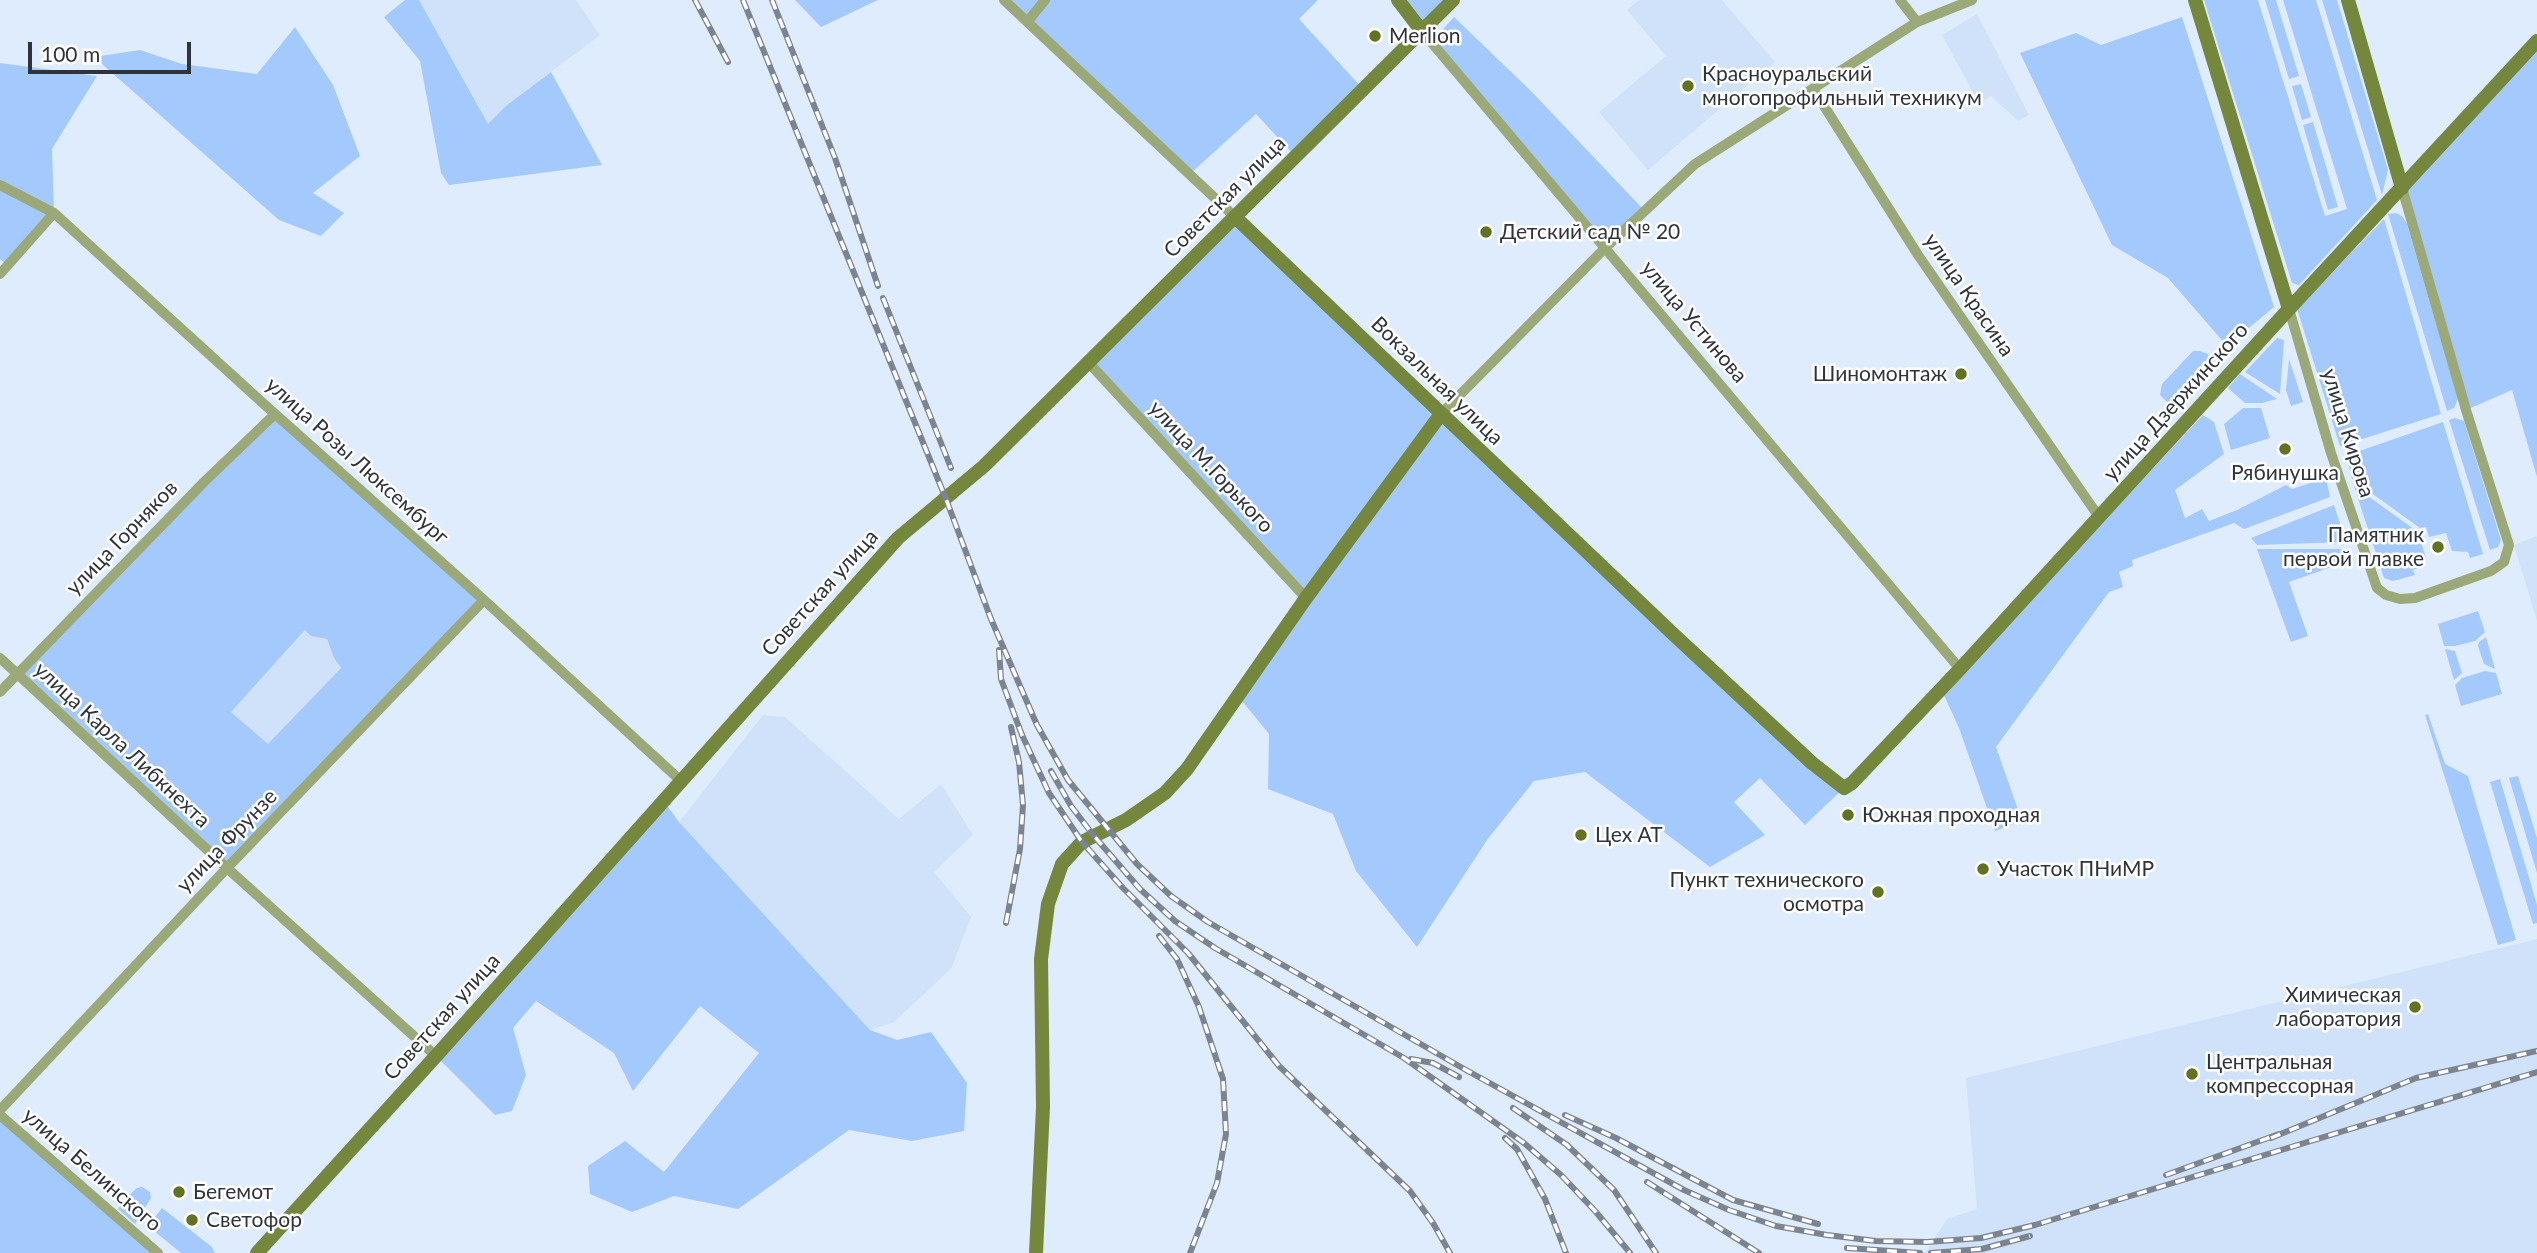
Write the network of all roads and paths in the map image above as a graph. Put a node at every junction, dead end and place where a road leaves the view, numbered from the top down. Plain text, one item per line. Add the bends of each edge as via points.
1 (1004, 0) edge
2 (1045, 0) edge
3 (1398, 0) edge
4 (1453, 0) edge
5 (1900, 0) edge
6 (1972, 0) edge
7 (2195, 0) edge
8 (2348, 0) edge
9 (1028, 21) junction
10 (1917, 22) junction
11 (1421, 30) junction
12 (2537, 41) edge
13 (1814, 90) junction
14 (0, 185) edge
15 (2402, 188) junction
16 (54, 213) junction
17 (1235, 218) junction
18 (1605, 248) junction
19 (0, 274) edge
20 (2289, 309) junction
21 (1088, 362) junction
22 (275, 414) junction
23 (1441, 414) junction
24 (2099, 517) junction
25 (1306, 598) junction
26 (484, 600) junction
27 (0, 658) edge
28 (1960, 669) junction
29 (17, 674) junction
30 (0, 692) edge
31 (680, 780) junction
32 (1844, 788) joint
33 (227, 868) junction
34 (436, 1056) junction
35 (0, 1113) edge
36 (158, 1253) edge
37 (257, 1253) edge
38 (1035, 1253) edge

1 - 9 street, Вокзальная улица
2 - 9 street
3 - 11 street, улица Устинова
4 - 11 street, Советская улица
5 - 10 street
6 - 10 street
7 - 20 street, улица Кирова
8 - 15 street, улица Кирова
9 - 17 street, Вокзальная улица
10 - 13 street
11 - 17 street, Советская улица
11 - 18 street, улица Устинова
12 - 15 street, улица Дзержинского
13 - 18 street via 1695,164
13 - 24 street, улица Красина via 1918,255
14 - 16 street, улица Розы Люксембург
15 - 20 street, улица Дзержинского
15 - 20 street, улица Кирова via 2508,542 2504,562 2415,598 2400,599 2377,588
16 - 19 street
16 - 22 street, улица Розы Люксембург
17 - 21 street, Советская улица
17 - 23 street, Вокзальная улица
18 - 23 street
18 - 28 street, улица Устинова
20 - 24 street, улица Дзержинского
21 - 25 street, улица М.Горького
21 - 31 street, Советская улица via 984,466 898,538
22 - 26 street, улица Розы Люксембург
22 - 29 street, улица Горняков
23 - 25 street
23 - 32 street, Вокзальная улица via 1830,780
24 - 28 street, улица Дзержинского
25 - 38 street via 1177,781 1126,820 1082,842 1062,864 1048,904 1041,959 1043,1107
26 - 31 street, улица Розы Люксембург
26 - 33 street, улица Фрунзе
27 - 29 street, улица Карла Либкнехта
28 - 32 street, улица Дзержинского
29 - 30 street, улица Горняков
29 - 33 street, улица Карла Либкнехта
31 - 34 street, Советская улица
33 - 34 street, улица Карла Либкнехта
33 - 35 street, улица Фрунзе
34 - 37 street, Советская улица
35 - 36 street, улица Белинского

